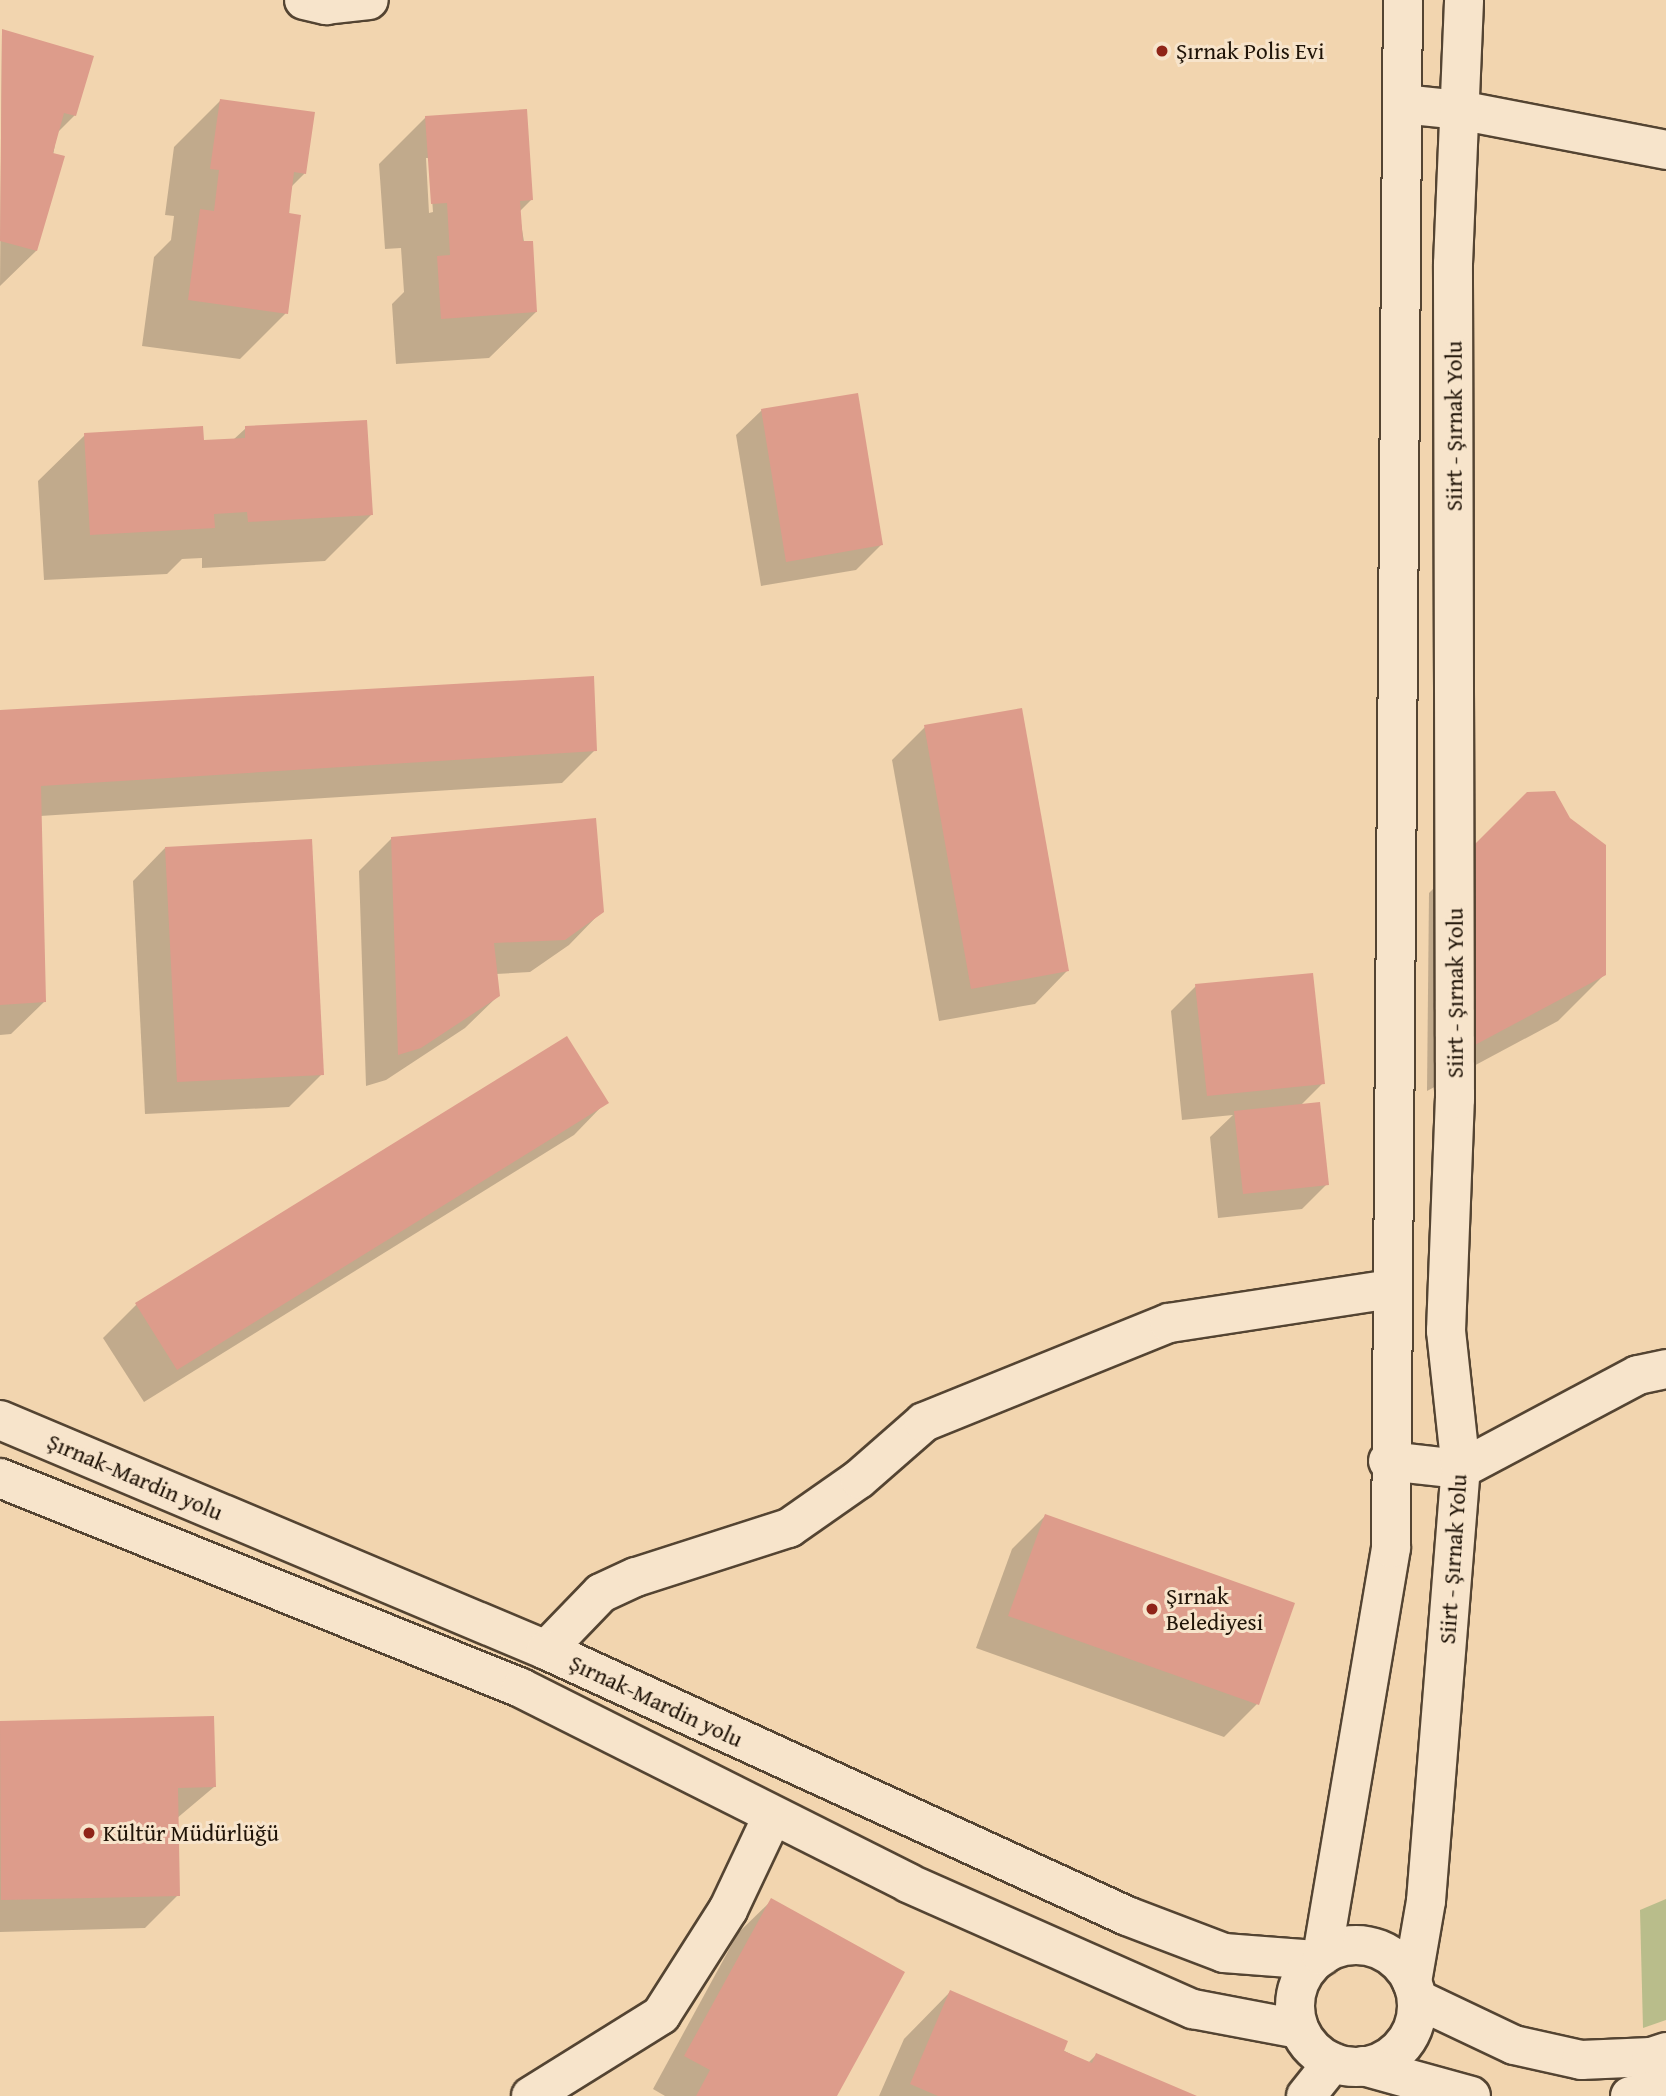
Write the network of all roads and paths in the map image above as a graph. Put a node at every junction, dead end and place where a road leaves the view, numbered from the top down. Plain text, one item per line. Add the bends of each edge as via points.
1 (304, 0) edge
2 (369, 0) edge
3 (1403, 0) edge
4 (1464, 0) edge
5 (1402, 104) junction
6 (1459, 110) junction
7 (1666, 150) edge
8 (1391, 1289) junction
9 (1666, 1369) edge
10 (0, 1420) edge
11 (1388, 1461) junction
12 (1461, 1469) junction
13 (0, 1478) edge
14 (546, 1650) junction
15 (772, 1818) junction
16 (1319, 1958) junction
17 (1414, 1991) junction
18 (1299, 2029) junction
19 (1666, 2052) edge
20 (1348, 2064) junction
21 (1666, 2088) edge
22 (531, 2096) edge
23 (1306, 2096) edge
24 (1471, 2096) edge
25 (1630, 2096) edge

1 - 2 street via 326,5
3 - 5 street
4 - 6 street, Siirt - Şırnak Yolu
5 - 6 street
5 - 8 street
6 - 7 street
6 - 12 street, Siirt - Şırnak Yolu via 1453,264 1455,1099 1446,1331
8 - 11 street
8 - 14 street via 1170,1323 924,1422 859,1479 789,1528 601,1593
9 - 12 street via 1638,1374
10 - 14 street, Şırnak-Mardin yolu
11 - 12 street
11 - 16 street via 1391,1548
12 - 17 street, Siirt - Şırnak Yolu via 1426,1901
13 - 15 street, Şırnak-Mardin yolu via 521,1688
14 - 16 street, Şırnak-Mardin yolu via 1127,1916 1224,1953
15 - 18 street, Şırnak-Mardin yolu via 1193,2008
15 - 22 street via 728,1910 661,2015
16 - 17 street via 1350,1945 1370,1947 1387,1954
16 - 18 street via 1296,1992
17 - 19 street via 1514,2045 1580,2060 1651,2057
17 - 20 street via 1409,2036 1389,2056
18 - 20 street via 1313,2049
20 - 23 street
20 - 24 street
21 - 25 street

